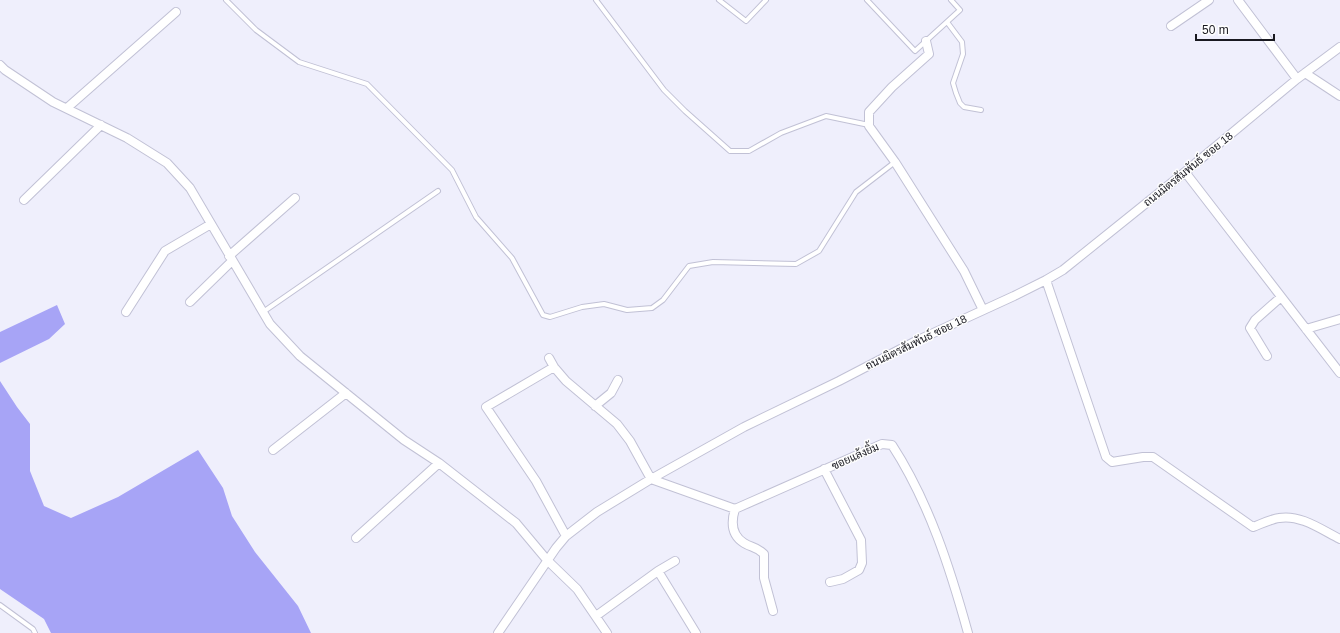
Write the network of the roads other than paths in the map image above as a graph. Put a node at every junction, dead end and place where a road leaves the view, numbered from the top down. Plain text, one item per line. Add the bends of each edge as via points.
1 (226, 0) edge
2 (596, 0) edge
3 (719, 0) edge
4 (766, 0) edge
5 (867, 0) edge
6 (951, 0) edge
7 (1209, 0) edge
8 (1238, 0) edge
9 (176, 12) dead end
10 (947, 22) junction
11 (1171, 26) dead end
12 (926, 42) junction
13 (1340, 47) edge
14 (0, 65) edge
15 (1305, 73) junction
16 (1297, 79) junction
17 (1340, 96) edge
18 (66, 108) junction
19 (982, 110) dead end
20 (100, 125) junction
21 (869, 126) junction
22 (895, 162) junction
23 (1186, 172) junction
24 (438, 191) dead end
25 (295, 198) dead end
26 (24, 200) dead end
27 (211, 224) junction
28 (231, 258) junction
29 (1046, 280) junction
30 (1280, 297) junction
31 (190, 302) dead end
32 (983, 310) junction
33 (126, 312) dead end
34 (263, 313) junction
35 (1340, 319) edge
36 (1306, 329) junction
37 (1267, 356) dead end
38 (549, 358) dead end
39 (554, 367) junction
40 (1340, 373) edge
41 (618, 380) dead end
42 (346, 393) junction
43 (595, 406) junction
44 (273, 450) dead end
45 (438, 464) junction
46 (824, 469) junction
47 (652, 479) junction
48 (735, 509) junction
49 (566, 536) junction
50 (356, 538) dead end
51 (1340, 539) edge
52 (547, 560) junction
53 (675, 561) dead end
54 (658, 571) junction
55 (830, 582) dead end
56 (0, 605) edge
57 (773, 611) dead end
58 (596, 616) junction
59 (36, 633) edge
60 (498, 633) edge
61 (607, 633) edge
62 (696, 633) edge
63 (968, 633) edge

1 - 22 lane via 256,30 299,62 367,84 452,170 476,217 512,258 543,315 550,316 604,304 626,310 652,308 663,300 689,266 714,262 796,264 819,251 856,192
2 - 21 lane via 664,90 730,151 749,151 781,132 826,116
3 - 4 lane via 746,21
5 - 12 lane via 915,51
6 - 10 lane via 960,10
7 - 11 street
8 - 16 street
9 - 18 street
10 - 12 lane
10 - 19 lane via 962,42 963,54 953,83 956,93 964,107
12 - 21 street via 929,54 869,112
13 - 15 street, ถนนมิตรสัมพันธ์ ซอย 18
14 - 18 street via 53,102
15 - 16 street, ถนนมิตรสัมพันธ์ ซอย 18
15 - 17 street
16 - 23 street, ถนนมิตรสัมพันธ์ ซอย 18
18 - 20 street
20 - 26 street
20 - 27 street via 127,138 167,163 190,188
21 - 22 street
22 - 32 street via 964,271
23 - 29 street, ถนนมิตรสัมพันธ์ ซอย 18 via 1063,270
23 - 30 street
24 - 34 lane
25 - 28 street
27 - 28 street
27 - 33 street via 165,251
28 - 31 street
28 - 34 street
29 - 32 street, ถนนมิตรสัมพันธ์ ซอย 18
29 - 51 street via 1106,457 1112,462 1153,457 1253,527 1279,518 1292,518
30 - 36 street
30 - 37 street via 1250,328
32 - 47 street, ถนนมิตรสัมพันธ์ ซอย 18 via 744,427
34 - 42 street via 300,356
35 - 36 street
36 - 40 street
38 - 39 street
39 - 43 street
39 - 49 street via 486,407 536,481
41 - 43 street via 611,393
42 - 44 street
42 - 45 street
43 - 47 street via 617,424
45 - 50 street
45 - 52 street via 516,523
46 - 48 street, ซอยแล้งยิ้ม
46 - 55 street via 861,540 862,563 859,570 843,579
46 - 63 street, ซอยแล้งยิ้ม via 882,444 892,445 922,498 954,580
47 - 48 street
47 - 49 street, ถนนมิตรสัมพันธ์ ซอย 18 via 596,512
48 - 57 street via 732,520 734,532 744,543 764,554 764,578
49 - 52 street, ถนนมิตรสัมพันธ์ ซอย 18
52 - 58 street via 577,589
52 - 60 street, ถนนมิตรสัมพันธ์ ซอย 18
53 - 54 street
54 - 58 street
54 - 62 street
56 - 59 lane
58 - 61 street

